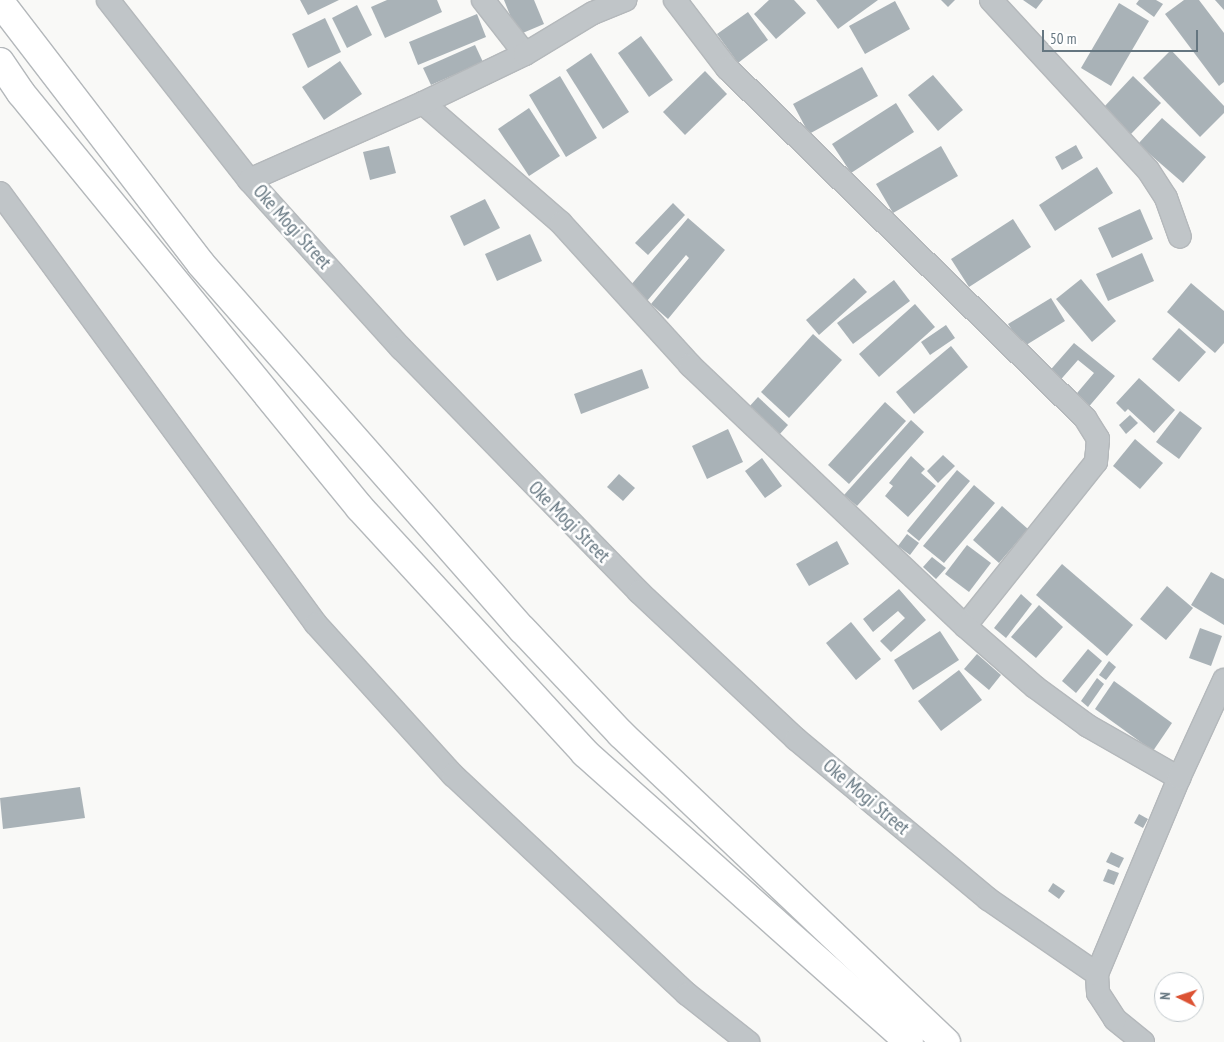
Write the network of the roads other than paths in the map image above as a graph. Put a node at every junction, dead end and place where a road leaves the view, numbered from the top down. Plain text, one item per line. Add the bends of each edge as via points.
1 (108, 0) edge
2 (483, 0) edge
3 (625, 0) edge
4 (675, 0) edge
5 (991, 0) edge
6 (0, 2) edge
7 (524, 54) junction
8 (0, 62) edge
9 (423, 103) junction
10 (250, 180) junction
11 (0, 193) edge
12 (1180, 237) dead end
13 (965, 626) junction
14 (1224, 680) edge
15 (1179, 778) junction
16 (1098, 974) junction
17 (748, 1042) edge
18 (909, 1042) edge
19 (946, 1042) edge
20 (1143, 1042) edge

1 - 10 street, Oke Mogi Street
2 - 7 street
3 - 7 street via 593,13
4 - 13 street via 727,68 1085,418 1098,439 1096,462
5 - 12 street via 1148,170 1166,198
6 - 19 highway via 201,264 523,630 621,734
7 - 9 street
8 - 18 highway via 21,93 360,508 585,753
9 - 10 street
9 - 13 street via 561,223 690,365
10 - 16 street, Oke Mogi Street via 483,434 689,639 796,739 988,899
11 - 17 street via 316,624 453,775 687,994
13 - 15 street via 1035,687 1088,726
14 - 15 street
15 - 16 street
16 - 20 street via 1098,993 1115,1019

